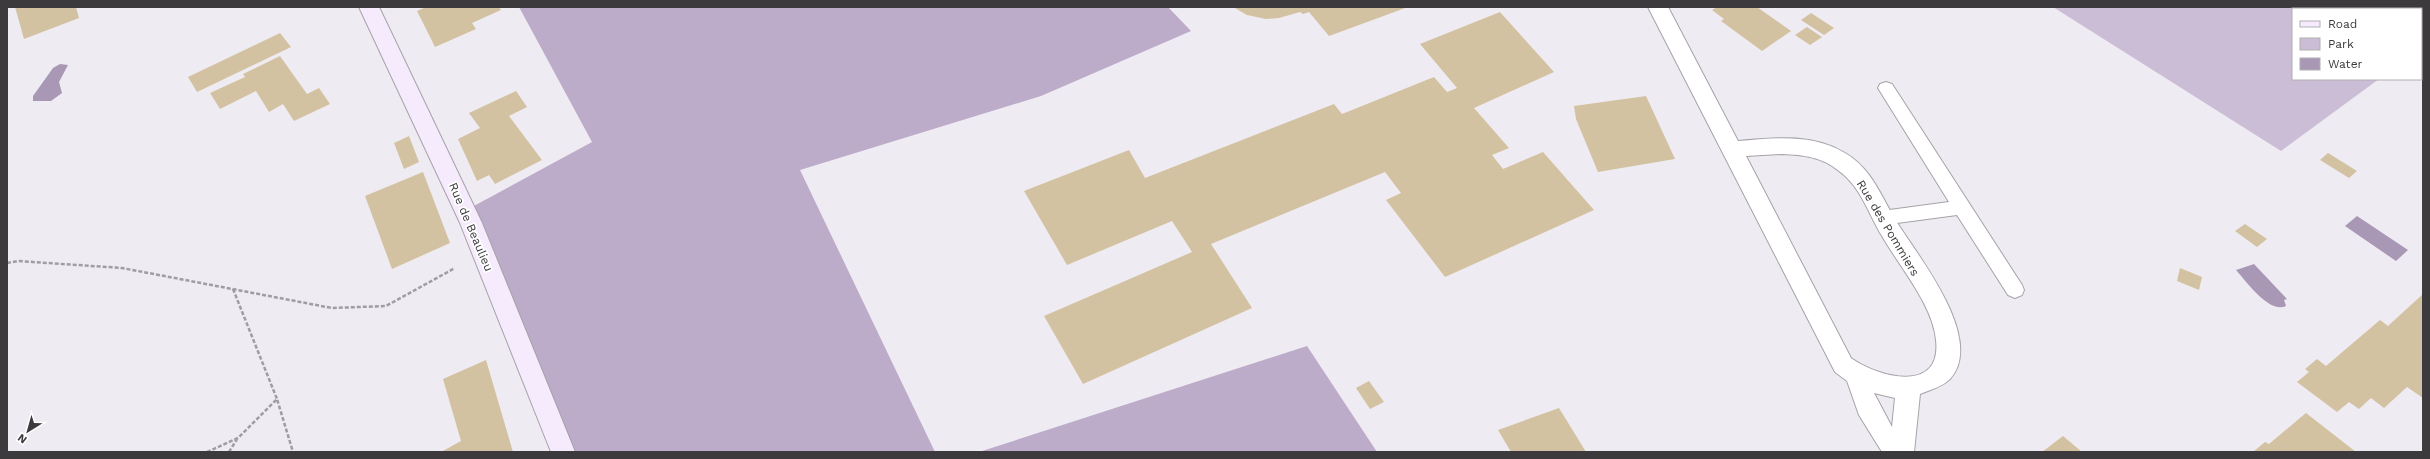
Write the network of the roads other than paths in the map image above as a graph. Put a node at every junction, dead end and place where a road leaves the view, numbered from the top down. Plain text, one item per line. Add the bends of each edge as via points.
1 (369, 7) edge
2 (1658, 7) edge
3 (1886, 88) dead end
4 (1731, 150) junction
5 (1962, 207) junction
6 (1882, 218) junction
7 (2015, 290) dead end
8 (1858, 377) junction
9 (1910, 387) junction
10 (562, 452) edge
11 (1896, 452) edge
12 (1902, 452) edge

1 - 10 street, Rue de Beaulieu via 483,254
2 - 4 street, Rue des Pommiers
3 - 5 lane
4 - 6 street, Rue des Pommiers via 1780,145 1811,149 1831,155 1848,166 1866,186
4 - 8 street, Rue des Pommiers via 1843,365
5 - 6 lane
5 - 7 lane
6 - 9 street, Rue des Pommiers via 1942,316 1948,338 1944,368 1933,378
8 - 9 street, Rue des Pommiers via 1885,386
8 - 11 street via 1864,402
9 - 12 street via 1906,402

